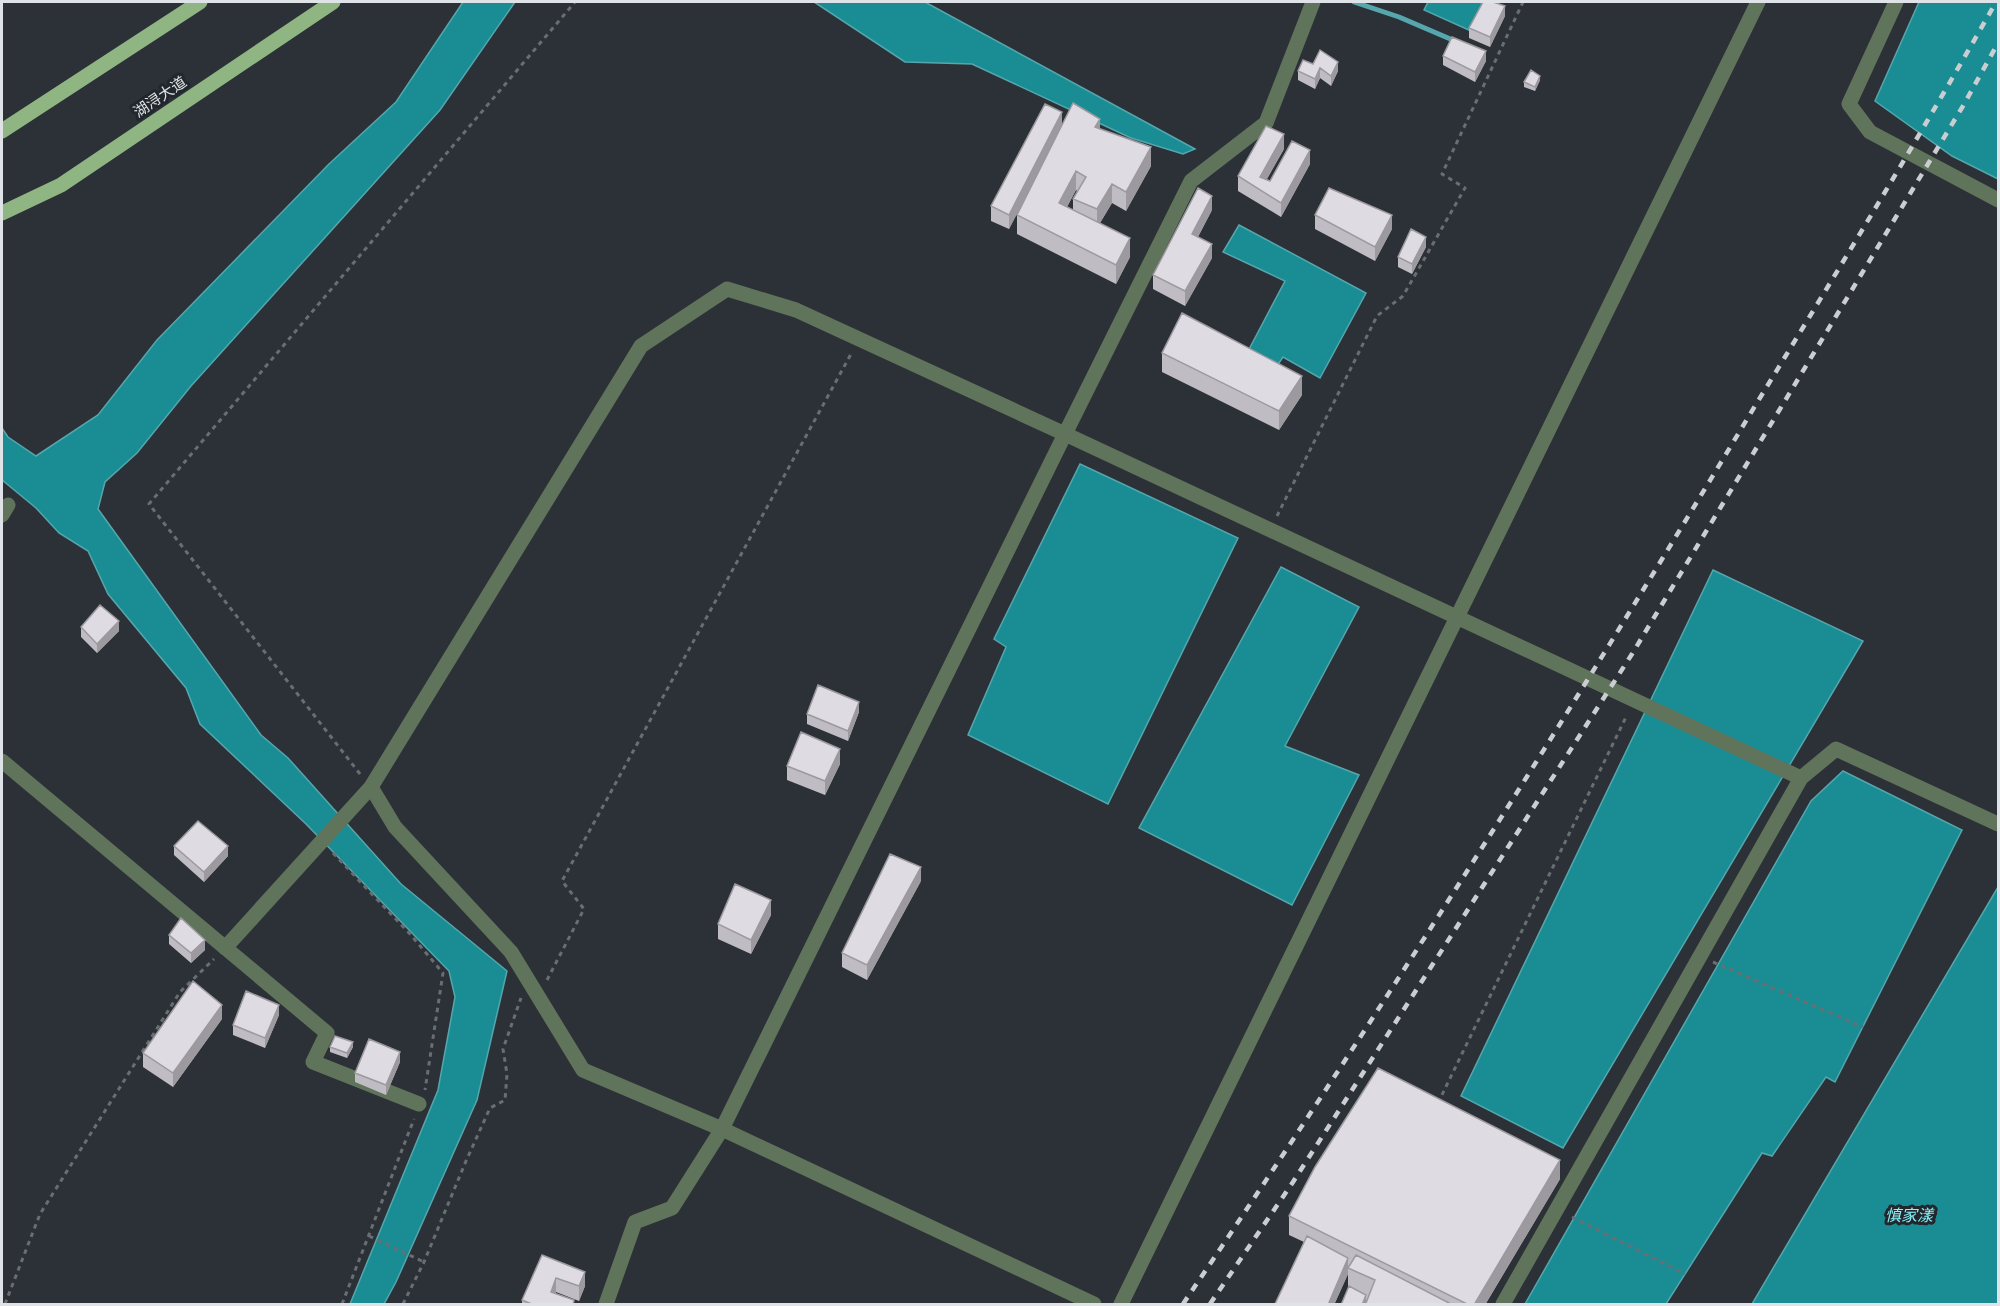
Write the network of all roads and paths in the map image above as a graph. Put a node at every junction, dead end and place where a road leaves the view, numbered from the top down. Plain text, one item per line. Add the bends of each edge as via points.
1 (200, 2) edge
2 (333, 2) edge
3 (575, 2) edge
4 (1313, 2) edge
5 (1523, 2) edge
6 (1758, 2) edge
7 (1896, 2) edge
8 (2, 131) edge
9 (1998, 200) edge
10 (2, 213) edge
11 (859, 339) junction
12 (1065, 434) junction
13 (1270, 530) junction
14 (1457, 617) junction
15 (1635, 700) junction
16 (2, 761) edge
17 (1802, 778) junction
18 (371, 787) junction
19 (1998, 825) edge
20 (322, 841) junction
21 (225, 948) junction
22 (1700, 957) junction
23 (528, 979) junction
24 (538, 996) junction
25 (1863, 1027) dead end
26 (419, 1104) junction
27 (1435, 1108) edge
28 (722, 1129) junction
29 (1557, 1209) junction
30 (369, 1236) junction
31 (424, 1263) junction
32 (1685, 1274) dead end
33 (5, 1305) edge
34 (342, 1305) edge
35 (403, 1305) edge
36 (606, 1305) edge
37 (1094, 1305) edge
38 (1121, 1305) edge
39 (1503, 1305) edge

1 - 8 main road
2 - 10 main road, 湖浔大道 via 60,185
3 - 18 path via 149,504
4 - 12 street via 1266,123 1191,181
5 - 13 path via 1442,174 1465,188 1403,296 1377,316
6 - 14 street
7 - 9 street via 1849,104 1870,132
11 - 12 street
11 - 18 street via 796,310 727,289 641,346
11 - 24 path via 562,881 584,909
12 - 13 street
12 - 28 street
13 - 14 street
14 - 15 street
14 - 38 street
15 - 17 street
15 - 27 path
16 - 21 street
17 - 19 street via 1836,749
17 - 22 street
18 - 20 street
18 - 23 street via 395,827 511,952
20 - 21 street
20 - 26 path via 443,973 426,1086
21 - 26 street via 327,1033 313,1062
21 - 33 path via 180,992 40,1214
22 - 25 path
22 - 29 street
23 - 24 street
23 - 31 path via 503,1049 507,1074 505,1100 490,1108
24 - 28 street via 583,1070
26 - 30 path
28 - 36 street via 672,1208 635,1222
28 - 37 street
29 - 32 path
29 - 39 street
30 - 31 path
30 - 34 path
31 - 35 path

